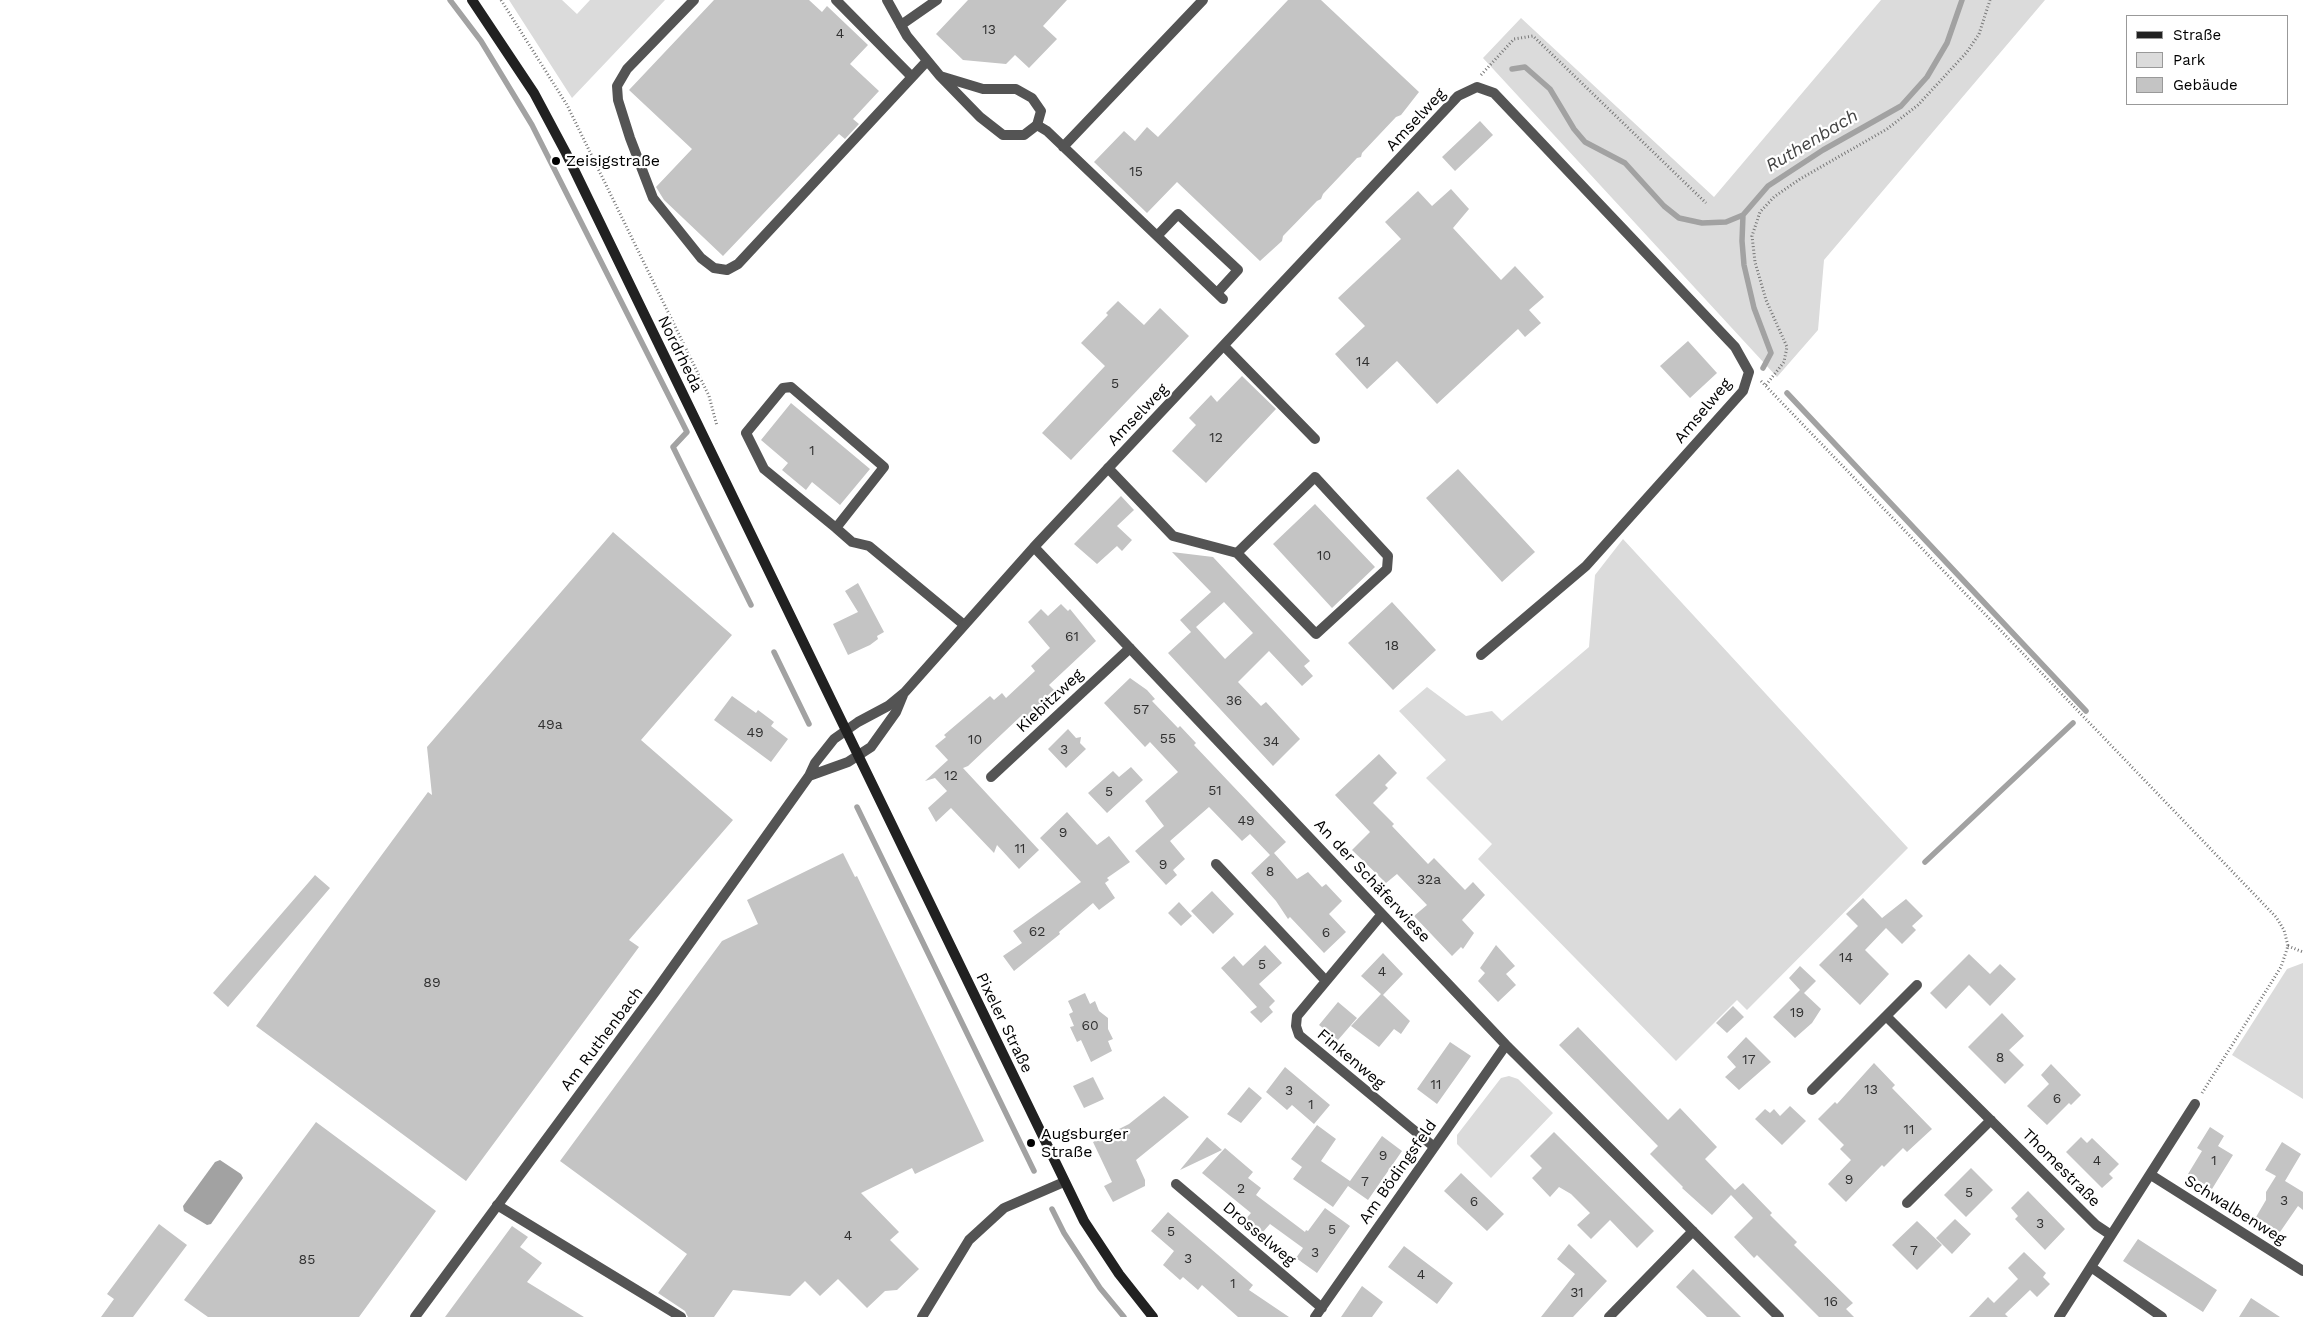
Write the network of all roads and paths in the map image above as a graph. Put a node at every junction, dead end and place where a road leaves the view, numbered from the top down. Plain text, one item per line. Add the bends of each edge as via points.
1 (472, 0) edge
2 (501, 0) edge
3 (694, 0) edge
4 (836, 0) edge
5 (886, 0) edge
6 (937, 0) edge
7 (1203, 0) edge
8 (1990, 0) edge
9 (901, 25) junction
10 (927, 61) junction
11 (940, 76) junction
12 (912, 77) junction
13 (1477, 87) junction
14 (1037, 125) junction
15 (1063, 147) junction
16 (1706, 203) dead end
17 (1157, 236) junction
18 (1224, 346) junction
19 (1749, 372) junction
20 (1766, 385) junction
21 (720, 432) dead end
22 (1315, 439) dead end
23 (1108, 468) junction
24 (836, 528) junction
25 (1034, 546) junction
26 (1237, 553) junction
27 (963, 624) junction
28 (1130, 648) junction
29 (1481, 655) dead end
30 (905, 692) junction
31 (845, 731) junction
32 (857, 756) junction
33 (809, 776) junction
34 (991, 777) dead end
35 (1216, 864) dead end
36 (1382, 914) junction
37 (2288, 946) junction
38 (2303, 952) edge
39 (1326, 981) junction
40 (1917, 984) dead end
41 (1886, 1016) junction
42 (1506, 1045) junction
43 (1812, 1090) dead end
44 (2195, 1104) joint
45 (1991, 1120) junction
46 (1433, 1146) junction
47 (2151, 1175) junction
48 (1064, 1182) junction
49 (1176, 1184) dead end
50 (1907, 1204) dead end
51 (497, 1205) junction
52 (1693, 1232) junction
53 (2111, 1235) junction
54 (2092, 1267) junction
55 (2303, 1272) edge
56 (1322, 1308) junction
57 (415, 1317) edge
58 (681, 1317) edge
59 (922, 1317) edge
60 (1153, 1317) edge
61 (1315, 1317) edge
62 (1609, 1317) edge
63 (1779, 1317) edge
64 (2060, 1317) edge
65 (2162, 1317) edge

1 - 31 main road, Nordrheda via 529,86 566,153
2 - 21 path via 567,104 709,396
3 - 12 street via 627,69 617,86 618,100 653,198 701,258 714,268 727,270 738,264
4 - 12 street
5 - 9 street
6 - 9 street
7 - 15 street
8 - 20 path via 1979,34 1971,46 1918,105 1887,129 1800,179 1774,197 1760,212 1752,236 1755,262 1766,300 1787,347 1784,362
9 - 10 street
10 - 11 street
10 - 12 street
11 - 14 street via 980,117 1003,135 1024,135
11 - 14 street via 983,89 1016,89 1032,98 1041,111
13 - 16 path via 1482,71 1514,39 1533,36
13 - 18 street, Amselweg via 1458,96
13 - 19 street, Amselweg via 1494,93 1500,99 1735,347
14 - 15 street
15 - 17 street
17 - 17 street via 1220,296 1238,270 1178,214
18 - 22 street
18 - 23 street, Amselweg
19 - 20 path
19 - 29 street, Amselweg via 1743,391 1586,566
20 - 37 path via 2276,917
23 - 25 street, Amselweg
23 - 26 street via 1173,536
24 - 24 street via 884,467 791,387 783,388 746,433 764,469
24 - 27 street via 852,542 869,546
25 - 27 street, Amselweg
25 - 28 street, An der Schäferwiese
26 - 26 street via 1316,634 1387,569 1388,556 1315,477
27 - 30 street, Amselweg
28 - 34 street, Kiebitzweg
28 - 36 street, An der Schäferwiese
30 - 31 street, Amselweg
30 - 32 street, Amselweg via 896,712 871,747
31 - 32 main road, Pixeler Straße
31 - 33 street, Am Ruthenbach via 814,763
32 - 33 street
32 - 48 main road, Pixeler Straße
33 - 51 street, Am Ruthenbach
35 - 39 street
36 - 39 street, Finkenweg
36 - 42 street, An der Schäferwiese
37 - 38 path
37 - 44 path via 2281,967
39 - 46 street, Finkenweg via 1297,1016 1299,1035
40 - 41 street
41 - 43 street
41 - 45 street, Thomestraße
42 - 46 street, Am Bödingsfeld
42 - 52 street, An der Schäferwiese
44 - 47 street
45 - 50 street
45 - 53 street, Thomestraße via 2096,1225
46 - 56 street, Am Bödingsfeld
47 - 53 street
47 - 55 street, Schwalbenweg
48 - 59 street via 1004,1208 969,1240
48 - 60 main road, Pixeler Straße via 1104,1251
49 - 56 street, Drosselweg
51 - 57 street, Am Ruthenbach
51 - 58 street
52 - 62 street
52 - 63 street, An der Schäferwiese
53 - 54 street
54 - 64 street
54 - 65 street
56 - 61 street, Am Bödingsfeld

